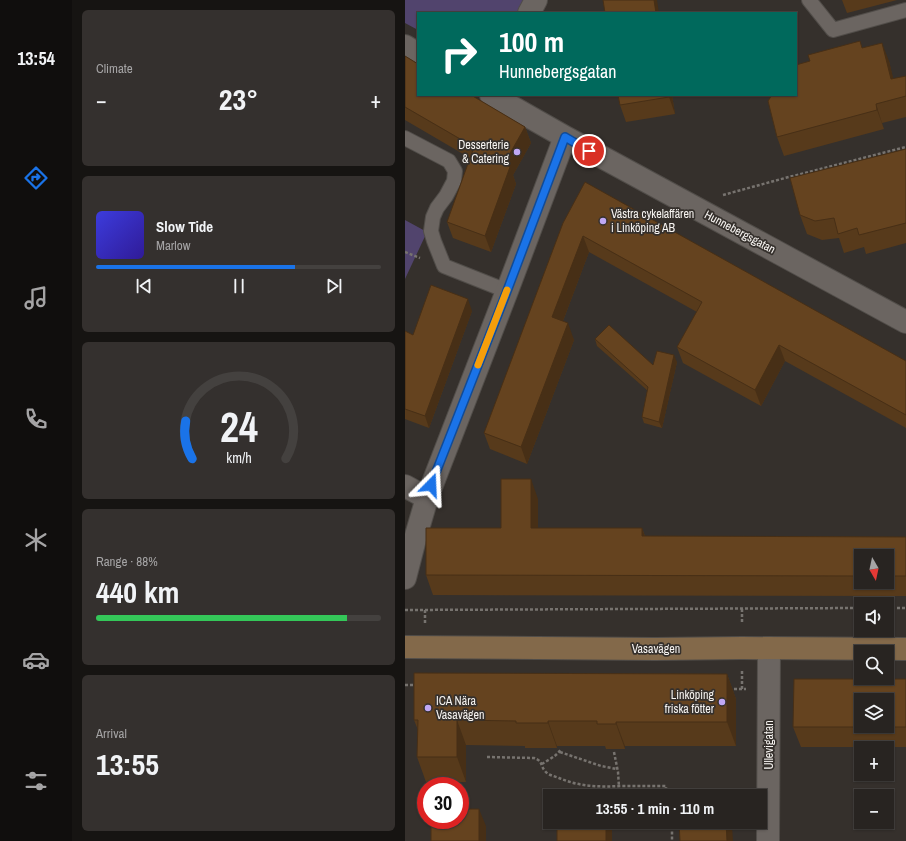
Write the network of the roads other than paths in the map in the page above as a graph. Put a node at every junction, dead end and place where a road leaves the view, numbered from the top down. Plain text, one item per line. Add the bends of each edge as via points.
1 (536, 0) edge
2 (809, 0) edge
3 (906, 10) edge
4 (530, 12) edge
5 (405, 46) edge
6 (417, 53) edge
7 (493, 96) edge
8 (565, 137) junction
9 (405, 138) edge
10 (507, 291) junction
11 (906, 322) edge
12 (405, 486) edge
13 (427, 498) junction
14 (405, 578) edge
15 (405, 647) edge
16 (769, 648) junction
17 (906, 649) edge
18 (768, 841) edge

1 - 4 street
2 - 3 lane via 833,30
5 - 6 street
7 - 8 street, Hunnebergsgatan
8 - 10 street
8 - 11 street, Hunnebergsgatan
9 - 10 lane via 449,161 455,170 454,181 437,208 431,231 444,266
10 - 13 street
12 - 13 street
13 - 14 street
15 - 16 main road, Vasavägen
16 - 17 main road, Vasavägen
16 - 18 street, Ullevigatan

